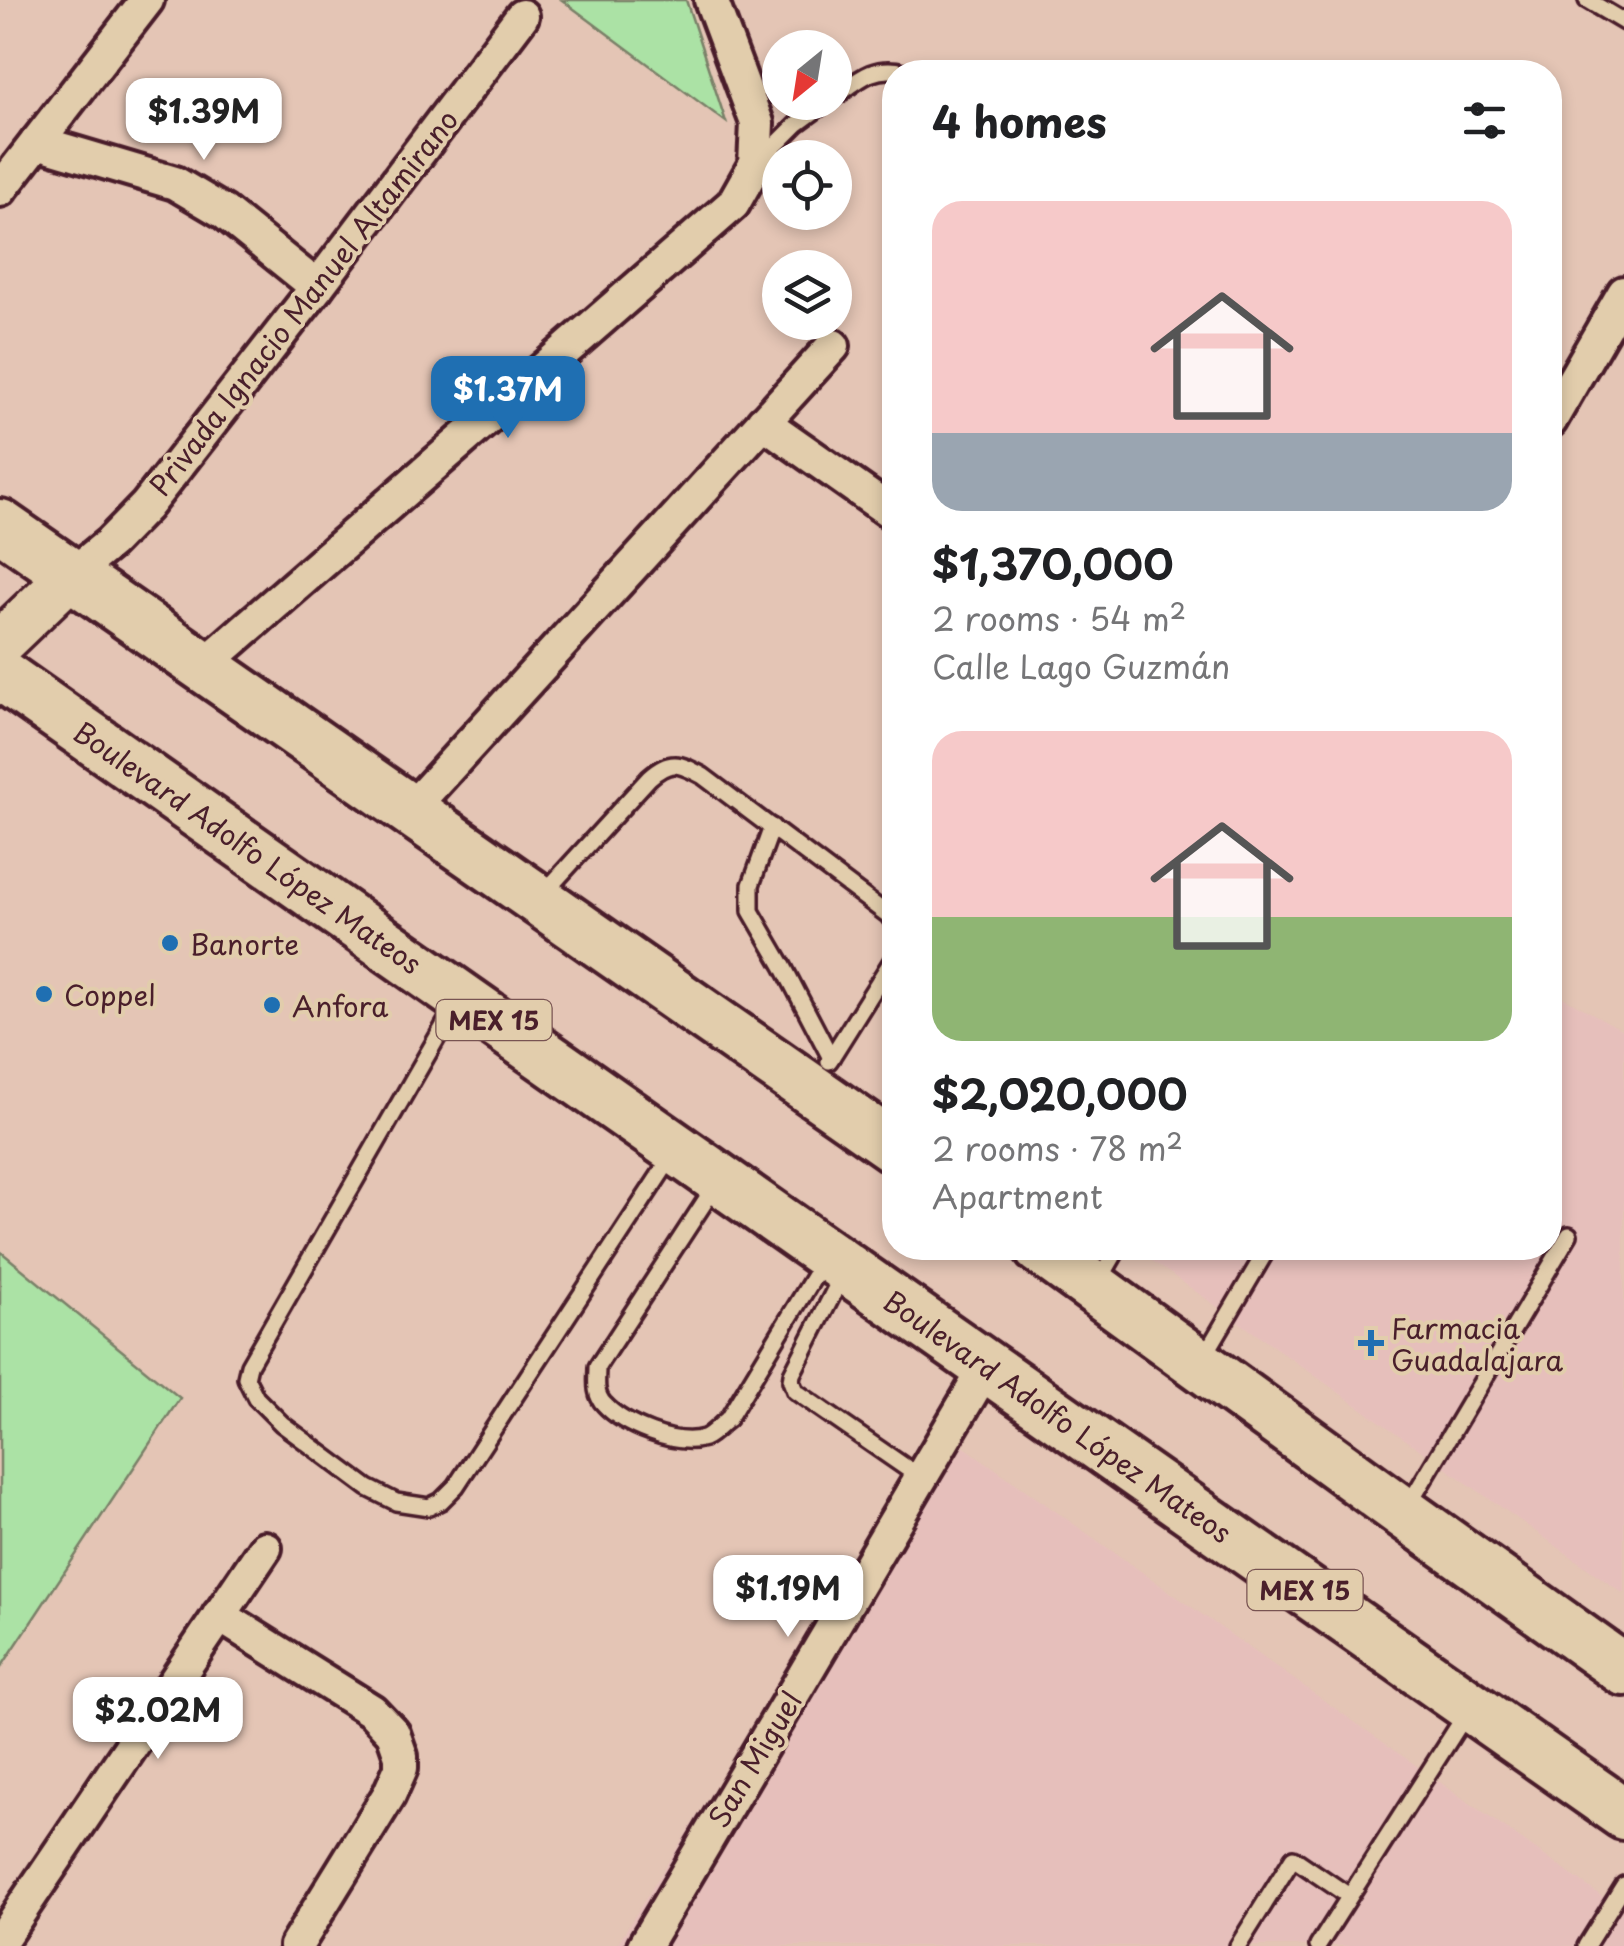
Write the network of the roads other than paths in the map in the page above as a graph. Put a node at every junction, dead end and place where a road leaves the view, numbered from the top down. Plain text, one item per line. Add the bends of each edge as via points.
1 (147, 0) edge
2 (710, 0) edge
3 (1587, 0) edge
4 (522, 16) dead end
5 (1624, 22) edge
6 (882, 69) edge
7 (852, 85) edge
8 (802, 120) edge
9 (37, 142) junction
10 (755, 165) junction
11 (0, 190) edge
12 (316, 287) junction
13 (1624, 293) edge
14 (833, 346) dead end
15 (1562, 401) edge
16 (763, 422) junction
17 (882, 507) edge
18 (0, 525) edge
19 (70, 576) junction
20 (0, 643) edge
21 (202, 666) junction
22 (0, 674) edge
23 (408, 812) junction
24 (772, 828) junction
25 (537, 900) junction
26 (882, 910) edge
27 (882, 977) edge
28 (461, 997) junction
29 (821, 1074) junction
30 (882, 1135) edge
31 (677, 1148) junction
32 (720, 1178) junction
33 (1569, 1235) dead end
34 (1562, 1247) edge
35 (1080, 1260) edge
36 (1261, 1260) edge
37 (1554, 1260) edge
38 (837, 1261) junction
39 (1107, 1268) edge
40 (1200, 1364) junction
41 (987, 1366) junction
42 (920, 1478) junction
43 (1404, 1514) junction
44 (265, 1548) dead end
45 (219, 1615) junction
46 (1624, 1670) edge
47 (1471, 1706) junction
48 (1624, 1814) edge
49 (1624, 1884) edge
50 (1349, 1896) junction
51 (0, 1941) edge
52 (296, 1946) edge
53 (644, 1946) edge
54 (1238, 1946) edge
55 (1318, 1946) edge
56 (1586, 1946) edge

1 - 9 street
2 - 10 street via 757,123
3 - 5 lane
4 - 12 street, Privada Ignacio Manuel Altamirano
6 - 7 lane
8 - 10 lane
9 - 11 street
9 - 12 street via 174,183 224,212
10 - 21 street via 733,204
12 - 19 street, Privada Ignacio Manuel Altamirano via 146,506
13 - 15 street
14 - 16 street
16 - 17 street
16 - 23 street
18 - 19 main road
19 - 20 main road
19 - 21 main road
21 - 23 main road
22 - 28 main road, Boulevard Adolfo López Mateos / MEX 15
23 - 25 main road
24 - 25 lane via 704,776 672,764 661,767
24 - 26 lane
24 - 29 lane via 752,885 751,911 783,966
25 - 29 main road
27 - 29 lane
28 - 31 main road, Boulevard Adolfo López Mateos / MEX 15
28 - 31 lane via 246,1378 282,1424 368,1488 396,1502 429,1507 456,1486
29 - 30 main road
31 - 32 main road, Boulevard Adolfo López Mateos / MEX 15
32 - 38 main road, Boulevard Adolfo López Mateos / MEX 15
32 - 38 lane via 597,1367 602,1404 669,1440 705,1438 728,1419
33 - 34 lane
35 - 39 main road
36 - 40 lane
37 - 43 lane
38 - 41 main road, Boulevard Adolfo López Mateos / MEX 15
38 - 42 lane via 791,1382
39 - 40 main road
40 - 43 main road
41 - 42 street, San Miguel
41 - 47 main road, Boulevard Adolfo López Mateos / MEX 15
42 - 53 street, San Miguel
43 - 46 main road
44 - 45 street
45 - 51 street
45 - 52 street via 372,1711 393,1733 401,1756 389,1795
47 - 48 main road, Boulevard Adolfo López Mateos / MEX 15
47 - 50 lane
49 - 56 lane
50 - 54 lane via 1293,1858
50 - 55 lane

